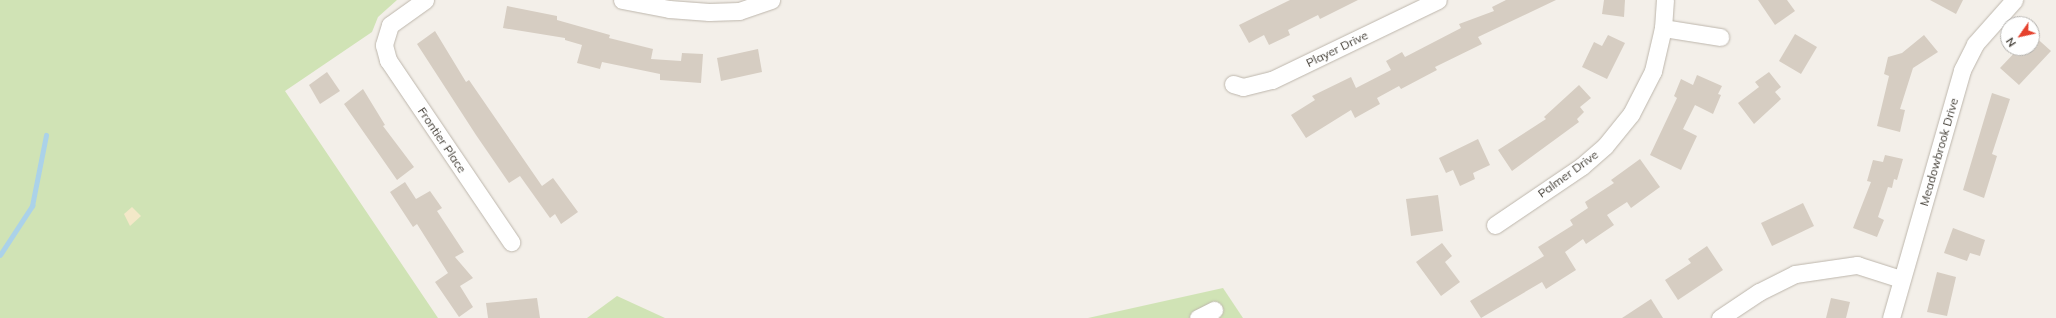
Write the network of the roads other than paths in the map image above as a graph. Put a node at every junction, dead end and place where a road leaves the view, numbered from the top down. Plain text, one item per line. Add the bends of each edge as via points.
1 (424, 0) edge
2 (622, 0) edge
3 (771, 0) edge
4 (1438, 0) edge
5 (1665, 0) edge
6 (2014, 0) edge
7 (670, 5) edge
8 (1663, 28) junction
9 (1720, 37) dead end
10 (1232, 84) dead end
11 (1495, 225) dead end
12 (511, 242) dead end
13 (1901, 279) junction
14 (1214, 310) dead end
15 (1198, 318) edge
16 (1720, 318) edge
17 (1891, 318) edge

1 - 12 street, Frontier Place via 398,16 386,33 384,45 391,65
2 - 7 street
3 - 7 street via 739,11
4 - 10 street, Player Drive via 1272,80 1243,87
5 - 8 street, Palmer Drive
6 - 13 street, Meadowbrook Drive via 1975,44 1962,70
8 - 9 street
8 - 11 street, Palmer Drive via 1653,71 1632,114 1605,146 1582,166
13 - 16 street via 1857,266 1795,274 1759,292
13 - 17 street, Meadowbrook Drive
14 - 15 street

